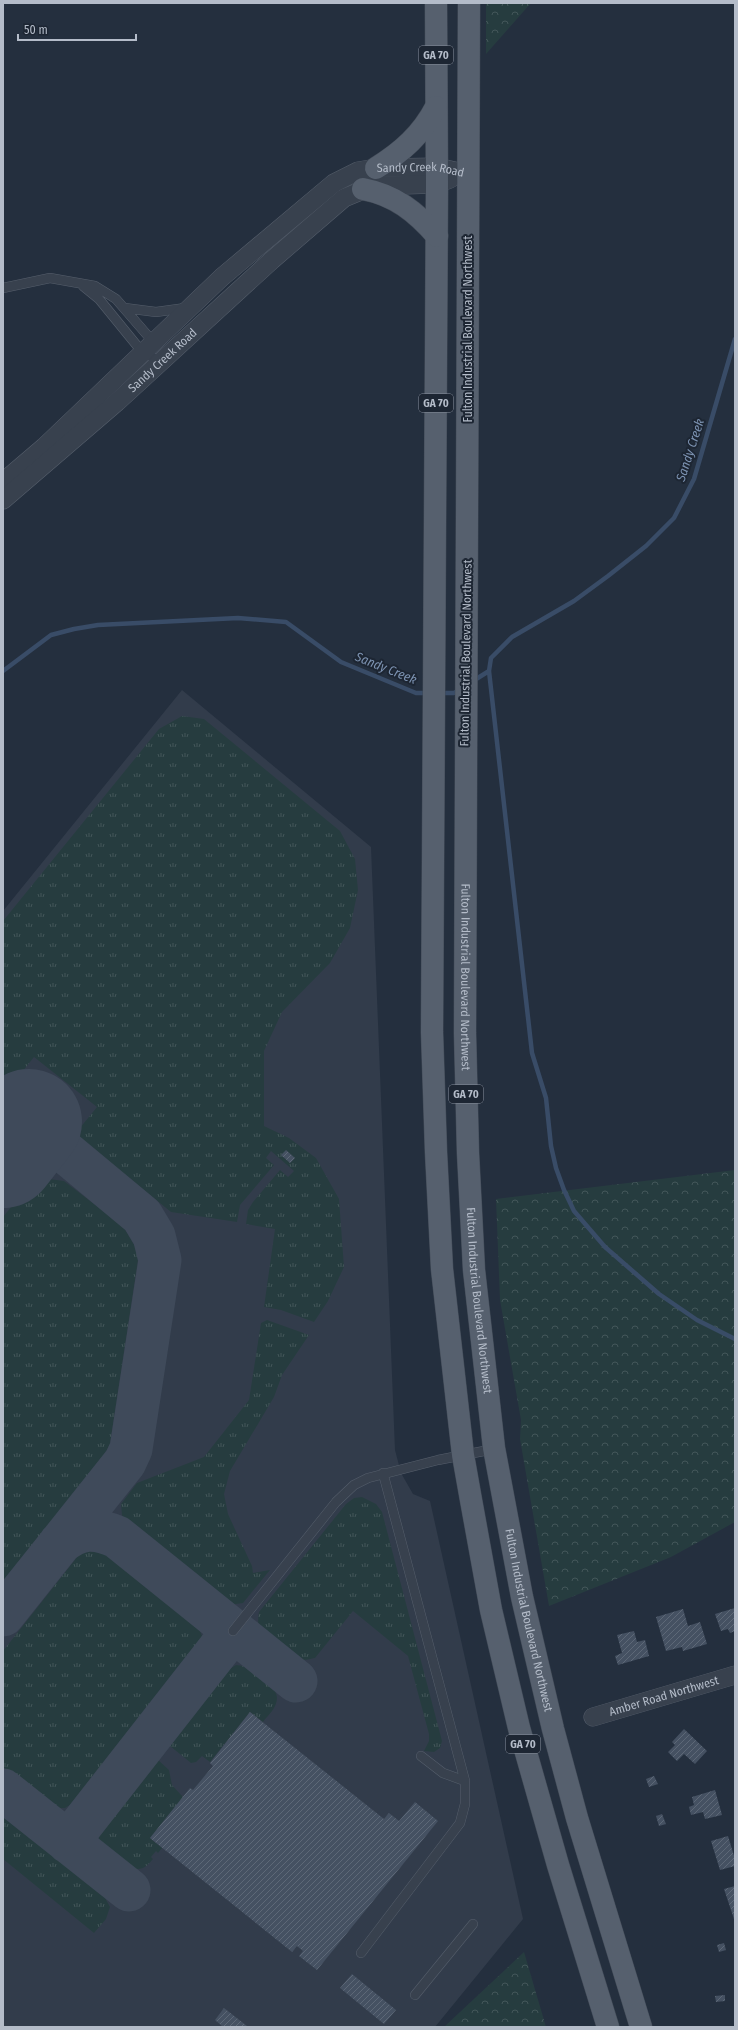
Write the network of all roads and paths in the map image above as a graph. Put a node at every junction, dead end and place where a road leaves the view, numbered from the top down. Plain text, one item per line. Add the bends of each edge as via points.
1 (436, 3) edge
2 (469, 3) edge
3 (436, 107) junction
4 (376, 168) junction
5 (468, 174) junction
6 (437, 175) junction
7 (363, 189) junction
8 (437, 236) junction
9 (83, 286) junction
10 (3, 288) edge
11 (193, 305) junction
12 (125, 308) junction
13 (149, 348) junction
14 (161, 361) junction
15 (3, 482) edge
16 (3, 500) edge
17 (494, 1448) junction
18 (464, 1455) junction
19 (383, 1473) junction
20 (233, 1631) dead end
21 (734, 1680) edge
22 (593, 1717) dead end
23 (421, 1756) dead end
24 (465, 1781) junction
25 (473, 1924) dead end
26 (361, 1953) dead end
27 (415, 1995) dead end
28 (608, 2027) edge
29 (641, 2027) edge

1 - 3 main road, GA 70
2 - 5 main road, Fulton Industrial Boulevard Northwest / GA 70
3 - 4 main road via 423,128 404,148
3 - 6 main road, GA 70
4 - 6 street, Sandy Creek Road
4 - 11 street, Sandy Creek Road via 358,171 334,183 222,277
5 - 6 street, Sandy Creek Road
5 - 17 main road, Fulton Industrial Boulevard Northwest / GA 70 via 464,1033 474,1270
6 - 7 street, Sandy Creek Road
6 - 8 main road, GA 70
7 - 8 main road via 383,194 403,204 423,220
7 - 14 street, Sandy Creek Road via 344,198 330,209
8 - 18 main road, GA 70 via 432,1032 442,1269
9 - 10 lane via 67,280 50,278
9 - 12 lane via 95,286 105,291
9 - 13 lane
11 - 12 lane via 166,312
11 - 13 street, Sandy Creek Road
12 - 13 lane
13 - 14 lane
13 - 14 lane
13 - 15 street, Sandy Creek Road
14 - 16 street, Sandy Creek Road
17 - 18 lane
17 - 29 main road, Fulton Industrial Boulevard Northwest / GA 70 via 522,1597 553,1729 577,1818
18 - 19 lane
18 - 28 main road, GA 70 via 491,1610 518,1728
19 - 20 lane via 354,1485 336,1502
19 - 24 lane
21 - 22 street, Amber Road Northwest
23 - 24 lane via 443,1773
24 - 26 lane via 465,1804 460,1823
25 - 27 lane

